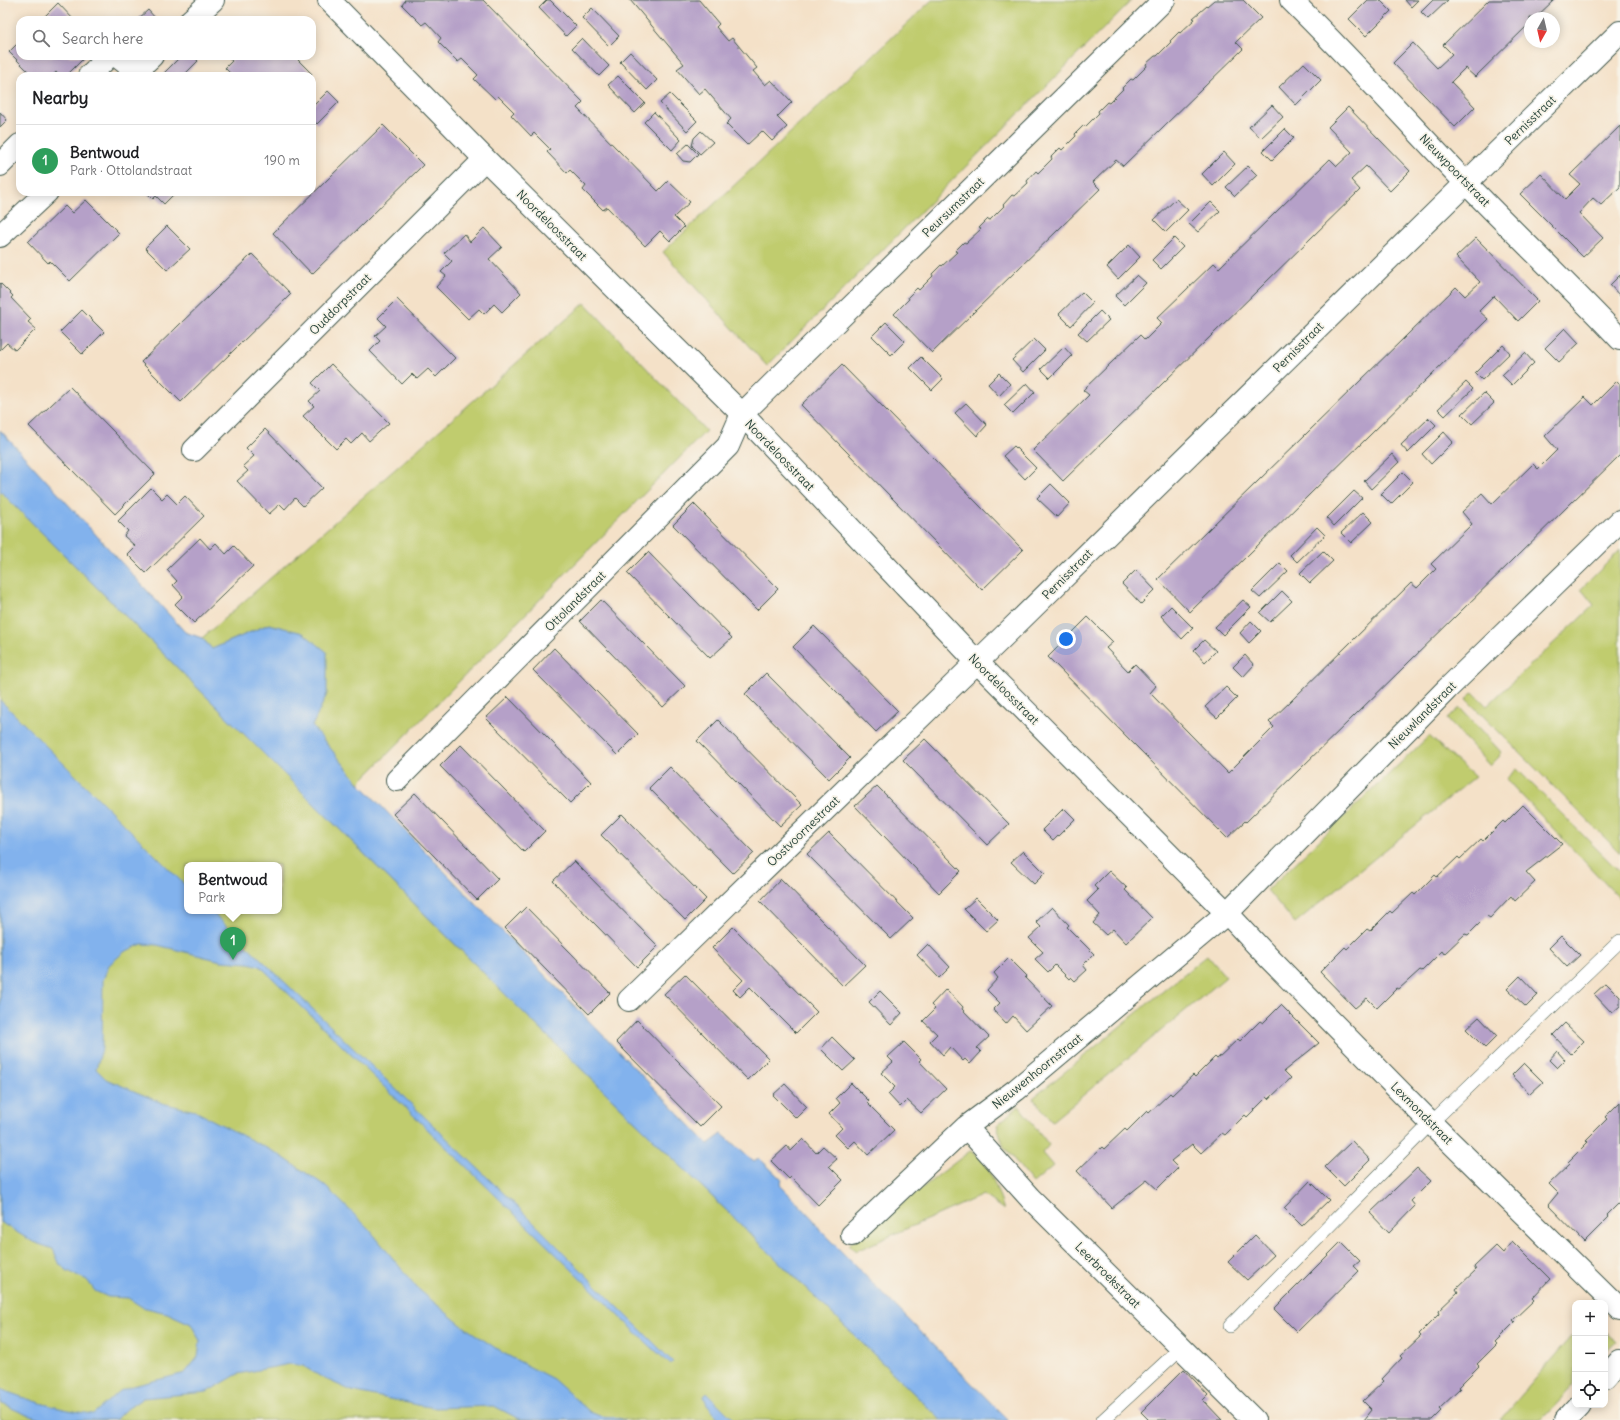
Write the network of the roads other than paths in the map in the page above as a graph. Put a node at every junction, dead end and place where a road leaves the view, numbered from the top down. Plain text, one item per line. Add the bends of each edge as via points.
1 (213, 0) edge
2 (329, 0) edge
3 (1164, 0) edge
4 (1291, 0) edge
5 (195, 16) edge
6 (1620, 32) edge
7 (105, 60) edge
8 (122, 60) edge
9 (149, 60) edge
10 (93, 72) edge
11 (137, 72) edge
12 (139, 72) edge
13 (16, 149) edge
14 (486, 159) junction
15 (0, 165) edge
16 (1466, 182) junction
17 (43, 196) edge
18 (0, 236) edge
19 (1620, 339) edge
20 (742, 414) junction
21 (194, 450) dead end
22 (1620, 521) edge
23 (977, 662) junction
24 (397, 780) dead end
25 (1227, 913) junction
26 (1620, 941) edge
27 (630, 1000) dead end
28 (1431, 1123) junction
29 (966, 1127) junction
30 (852, 1235) dead end
31 (1620, 1309) edge
32 (1230, 1326) dead end
33 (1181, 1348) junction
34 (1620, 1361) edge
35 (1608, 1375) edge
36 (1577, 1408) edge
37 (1103, 1420) edge
38 (1254, 1420) edge
39 (1566, 1420) edge

1 - 5 street
2 - 14 street, Noordeloosstraat
3 - 20 street, Peursumstraat
4 - 16 street, Nieuwpoortstraat
6 - 16 street, Pernisstraat
7 - 10 street
8 - 11 street
9 - 12 street
13 - 15 street
14 - 20 street, Noordeloosstraat
14 - 21 street, Ouddorpstraat
16 - 19 street, Nieuwpoortstraat
16 - 23 street, Pernisstraat
17 - 18 street
20 - 23 street, Noordeloosstraat
20 - 24 street, Ottolandstraat via 728,446
22 - 25 street, Nieuwlandstraat via 1447,689
23 - 25 street, Noordeloosstraat
23 - 27 street, Oostvoornestraat
25 - 28 street, Lexmondstraat
25 - 29 street, Nieuwenhoornstraat via 1016,1090
26 - 28 lane
28 - 31 street, Lexmondstraat
28 - 32 lane
29 - 30 street, Nieuwenhoornstraat
29 - 33 street, Leerbroekstraat via 1030,1198
33 - 37 lane
33 - 38 street, Leerbroekstraat
34 - 35 street
36 - 39 street

